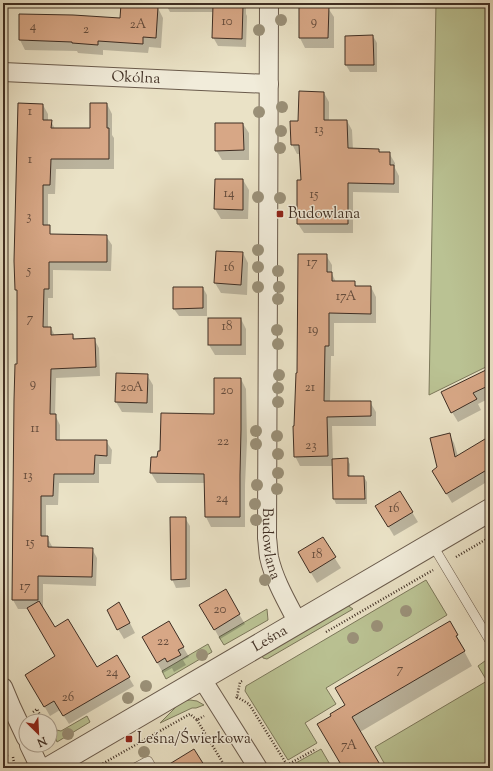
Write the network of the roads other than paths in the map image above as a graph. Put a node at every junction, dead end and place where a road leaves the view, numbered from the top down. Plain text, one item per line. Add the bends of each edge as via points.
1 (269, 3) edge
2 (3, 72) edge
3 (269, 84) junction
4 (490, 510) edge
5 (432, 544) junction
6 (298, 623) junction
7 (490, 641) edge
8 (202, 679) junction
9 (3, 687) edge
10 (18, 721) edge
11 (33, 753) edge
12 (40, 768) edge
13 (49, 768) edge
14 (135, 768) edge
15 (152, 768) edge
16 (258, 768) edge

1 - 3 street, Budowlana
2 - 3 street, Okólna
3 - 6 street, Budowlana via 267,538 273,572
4 - 5 street, Leśna
5 - 6 street, Leśna
5 - 7 lane
6 - 8 street, Leśna
8 - 13 street, Leśna
8 - 16 street
9 - 10 street
11 - 12 street
14 - 15 lane via 148,761

